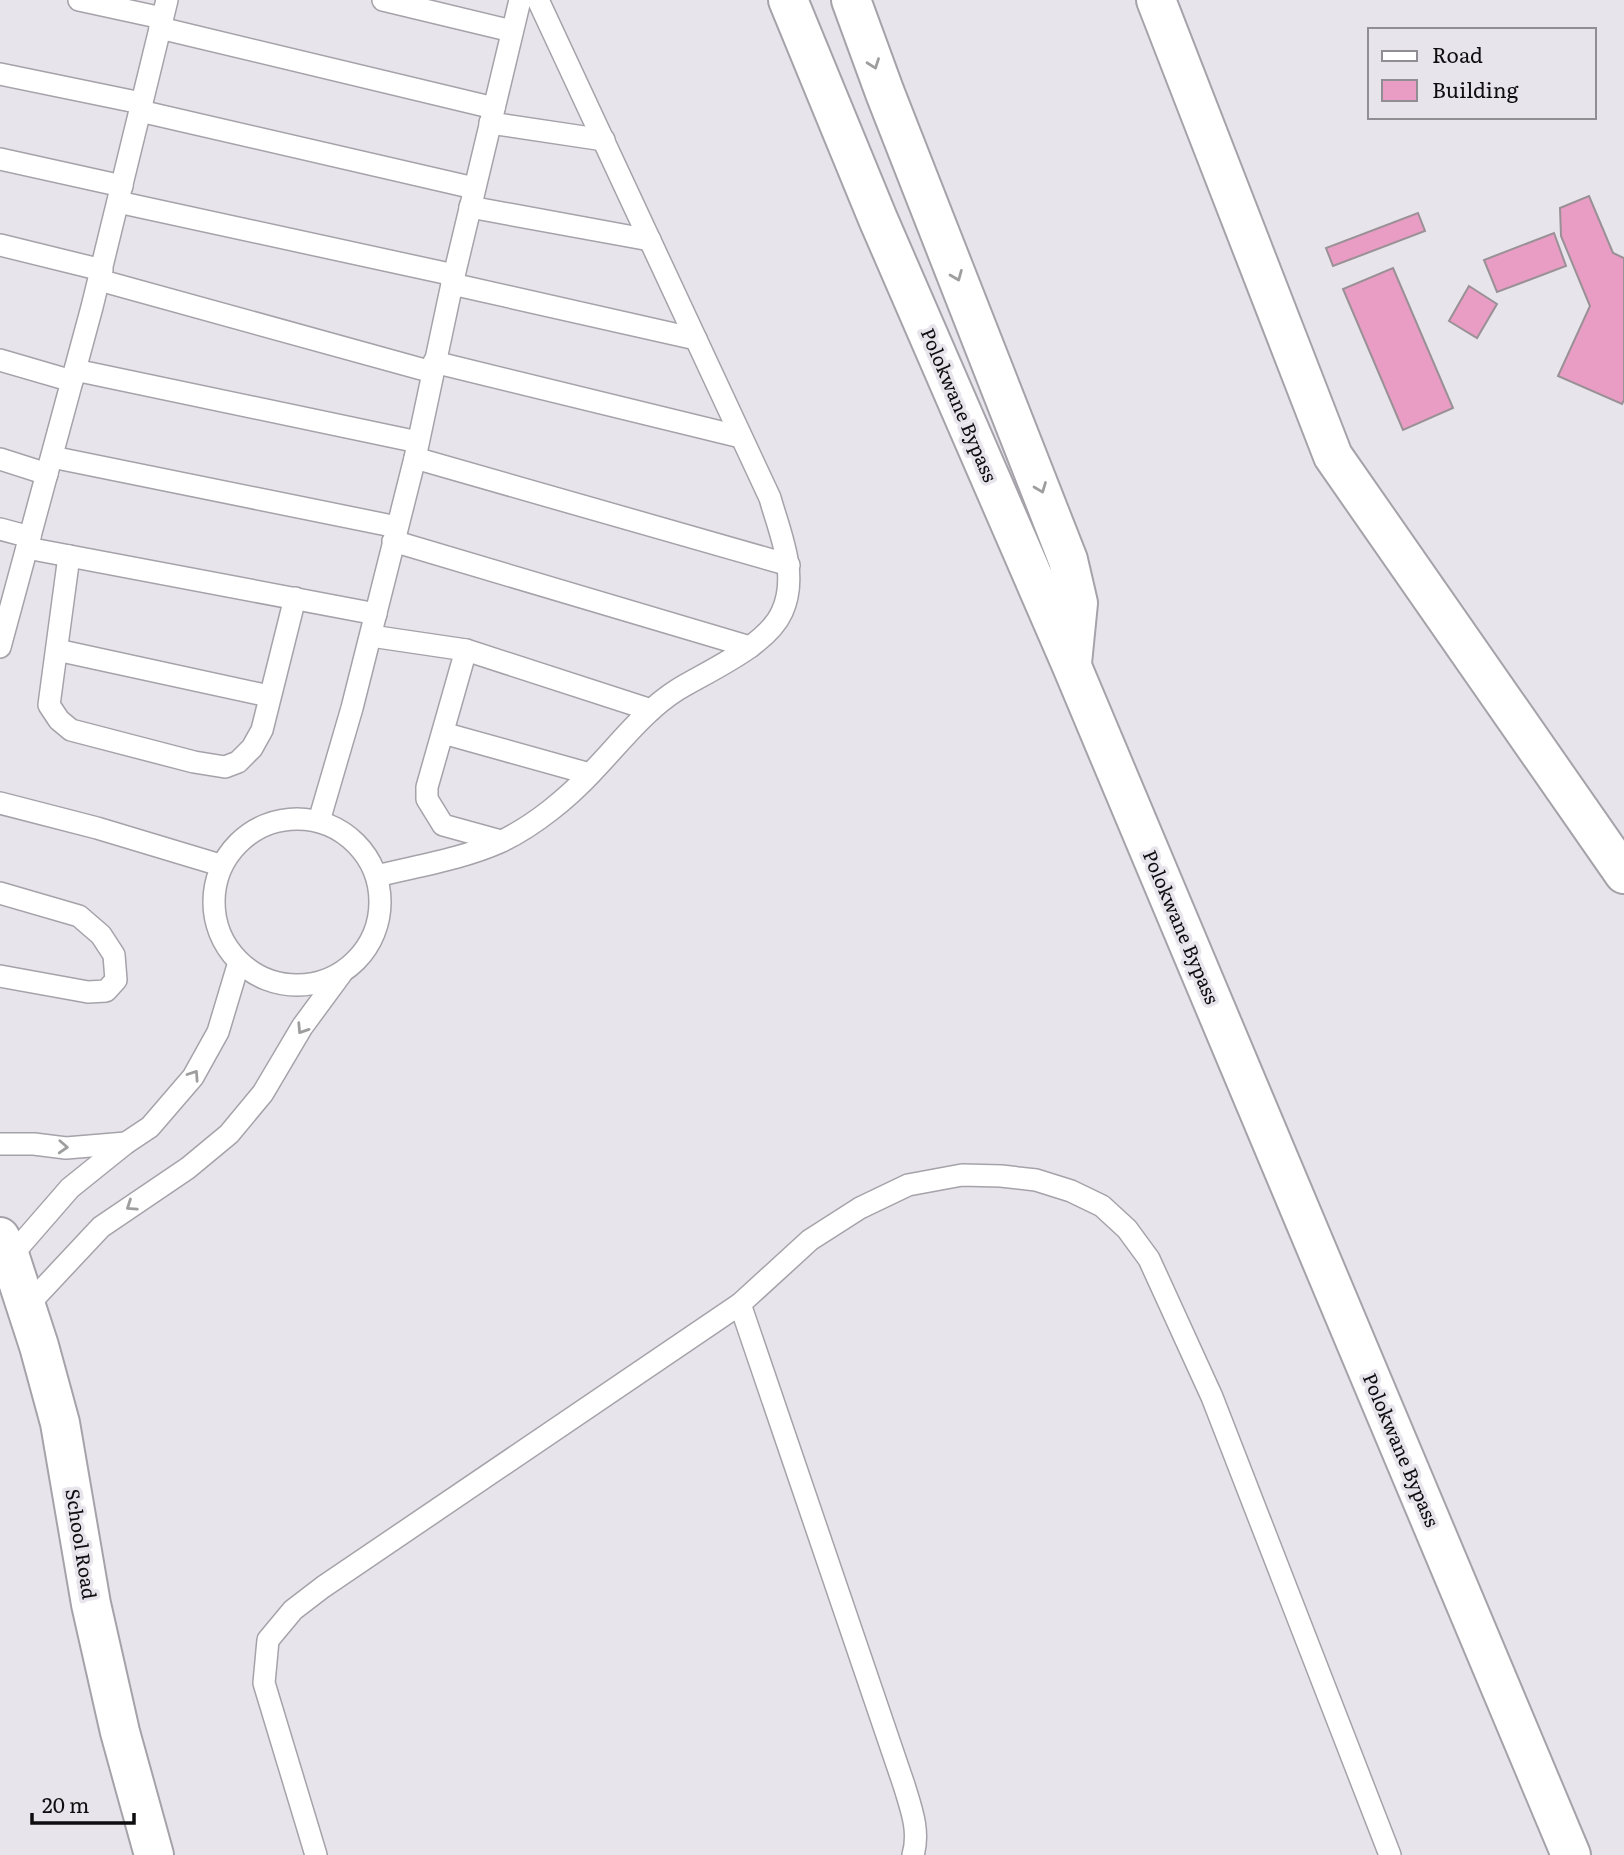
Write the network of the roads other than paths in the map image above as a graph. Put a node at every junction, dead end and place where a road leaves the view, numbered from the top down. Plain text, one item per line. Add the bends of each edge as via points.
1 (79, 0) edge
2 (383, 0) edge
3 (520, 0) edge
4 (538, 0) edge
5 (771, 0) edge
6 (788, 0) edge
7 (851, 0) edge
8 (1156, 0) edge
9 (163, 15) edge
10 (512, 31) junction
11 (0, 75) edge
12 (141, 107) junction
13 (492, 116) junction
14 (604, 141) junction
15 (0, 159) edge
16 (120, 194) junction
17 (472, 197) junction
18 (878, 219) junction
19 (650, 240) junction
20 (0, 245) edge
21 (100, 275) junction
22 (453, 279) junction
23 (696, 340) junction
24 (0, 360) edge
25 (433, 367) junction
26 (74, 376) junction
27 (741, 437) junction
28 (416, 450) junction
29 (0, 459) edge
30 (49, 465) junction
31 (0, 529) edge
32 (395, 534) junction
33 (28, 543) junction
34 (69, 556) junction
35 (789, 565) junction
36 (295, 598) junction
37 (376, 614) junction
38 (3, 623) edge
39 (371, 636) junction
40 (0, 647) edge
41 (750, 647) junction
42 (57, 650) junction
43 (466, 650) junction
44 (1072, 664) junction
45 (269, 696) junction
46 (651, 710) junction
47 (443, 733) junction
48 (590, 774) junction
49 (0, 803) edge
50 (318, 821) junction
51 (501, 841) junction
52 (220, 865) junction
53 (1624, 874) edge
54 (377, 876) junction
55 (0, 893) edge
56 (239, 962) junction
57 (341, 974) junction
58 (0, 976) edge
59 (126, 1143) junction
60 (0, 1144) edge
61 (5, 1247) edge
62 (740, 1304) junction
63 (26, 1307) junction
64 (154, 1855) edge
65 (316, 1855) edge
66 (912, 1855) edge
67 (1390, 1855) edge
68 (1571, 1855) edge

1 - 9 lane
2 - 10 lane
3 - 10 lane
4 - 14 lane
5 - 18 main road
6 - 18 main road, Polokwane Bypass
7 -> 44 main road via 1068,561 1078,603
8 - 53 main road via 1333,456
9 - 12 lane
9 - 13 lane
10 - 13 lane
11 - 12 lane
12 - 16 lane
12 - 17 lane
13 - 14 lane
13 - 17 lane
14 - 19 lane
15 - 16 lane
16 - 21 lane
16 - 22 lane
17 - 19 lane
17 - 22 lane
18 - 44 main road, Polokwane Bypass
19 - 23 lane
20 - 21 lane
21 - 25 lane
21 - 26 lane
22 - 23 lane
22 - 25 lane
23 - 27 lane
24 - 26 lane
25 - 27 lane
25 - 28 lane
26 - 28 lane
26 - 30 lane
27 - 35 lane via 770,498
28 - 32 lane
28 - 35 lane
29 - 30 lane
30 - 32 lane
30 - 33 lane
31 - 33 lane
32 - 37 lane
32 - 41 lane
33 - 34 lane
33 - 38 lane
34 - 36 lane
34 - 42 lane
35 - 41 lane via 783,611 775,625
36 - 37 lane
36 - 45 lane
37 - 39 lane
38 - 40 lane
39 - 43 lane
39 - 50 lane
41 - 46 lane
42 - 45 lane
42 - 45 lane via 49,705 71,730 194,762 225,767 238,762 262,730
43 - 46 lane
43 - 47 lane
44 - 68 main road, Polokwane Bypass
46 - 48 lane
47 - 48 lane
47 - 51 lane via 427,786 432,810 443,825
48 - 51 lane via 554,806
49 - 52 lane
50 - 52 lane via 291,818 264,825 241,841
50 - 54 lane via 344,832 364,851
51 - 54 lane
52 - 56 lane via 214,915 223,941
54 - 57 lane via 381,904 376,931 362,955
55 - 58 lane via 79,916 101,935 114,955 116,980 106,990 88,992
56 - 57 lane via 261,978 288,985 315,984
59 -> 56 lane via 150,1127 193,1077 218,1032
57 -> 63 lane via 302,1027 263,1093 229,1134 101,1227
60 -> 59 lane via 66,1148
59 - 61 lane
61 - 63 main road, School Road
62 - 65 lane via 323,1587 293,1610 268,1640 264,1683
62 - 66 lane via 913,1813 917,1841
62 - 67 lane via 810,1240 908,1185 962,1175 1001,1176 1036,1180 1102,1206 1127,1229 1167,1294 1212,1397
63 - 64 main road, School Road via 60,1423 91,1604

